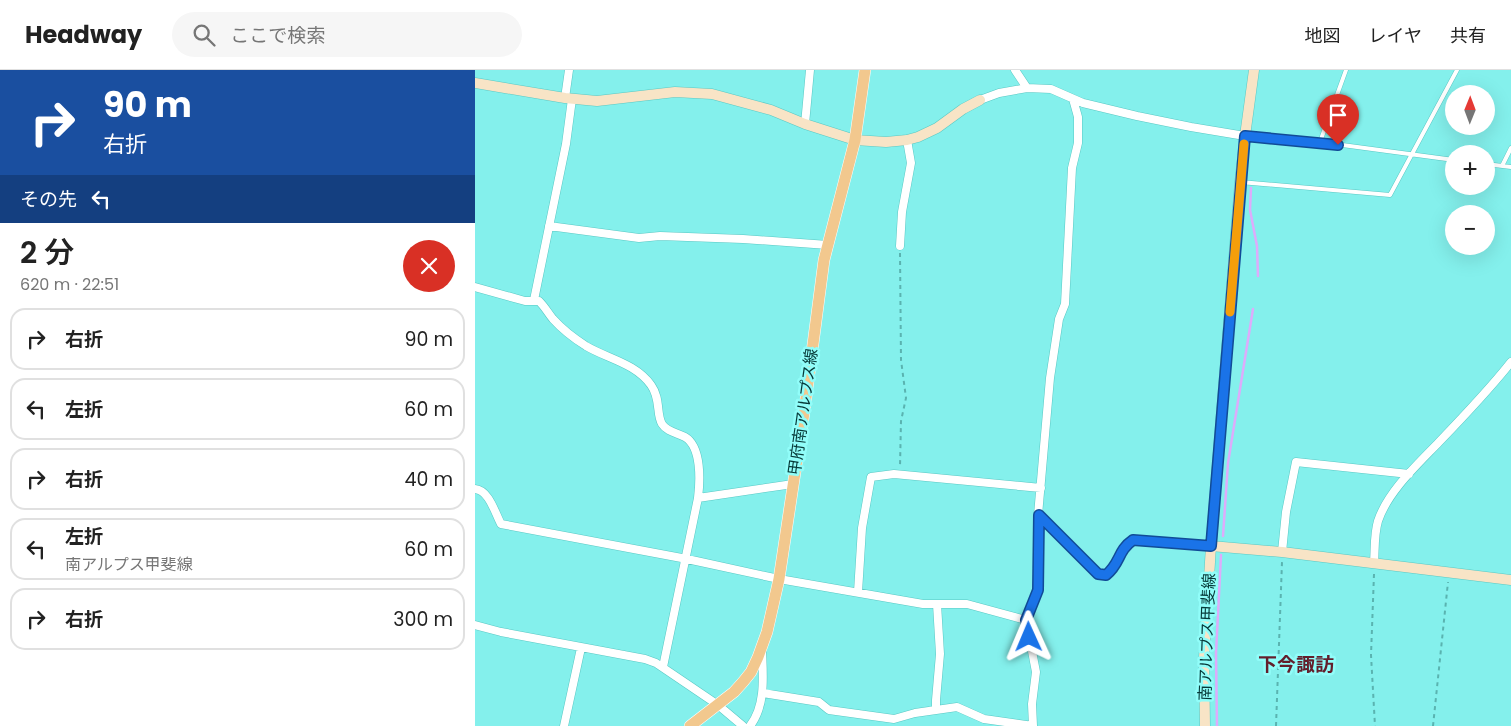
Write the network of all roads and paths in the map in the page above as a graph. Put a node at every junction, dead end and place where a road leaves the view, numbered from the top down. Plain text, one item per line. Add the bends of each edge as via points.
1 (569, 70) edge
2 (810, 70) edge
3 (865, 70) edge
4 (1015, 70) edge
5 (1254, 70) edge
6 (1346, 70) edge
7 (1457, 70) edge
8 (475, 84) edge
9 (1027, 88) junction
10 (568, 98) junction
11 (1073, 99) junction
12 (980, 100) joint
13 (805, 124) junction
14 (1245, 136) junction
15 (855, 140) junction
16 (907, 140) junction
17 (1320, 142) junction
18 (1511, 148) edge
19 (1411, 154) junction
20 (1445, 159) edge
21 (1495, 165) edge
22 (1502, 166) junction
23 (1511, 167) edge
24 (1240, 182) junction
25 (549, 226) junction
26 (828, 245) junction
27 (899, 246) joint
28 (475, 287) edge
29 (534, 300) junction
30 (1511, 362) edge
31 (900, 474) junction
32 (1409, 474) junction
33 (793, 484) junction
34 (475, 488) edge
35 (1041, 488) junction
36 (698, 498) junction
37 (1039, 515) junction
38 (1211, 546) junction
39 (1282, 552) junction
40 (687, 558) junction
41 (1374, 563) junction
42 (1449, 571) junction
43 (779, 579) junction
44 (1511, 580) edge
45 (858, 592) junction
46 (937, 604) junction
47 (1026, 620) junction
48 (475, 625) edge
49 (581, 648) junction
50 (762, 648) junction
51 (663, 668) junction
52 (763, 693) junction
53 (718, 705) junction
54 (937, 710) junction
55 (564, 726) edge
56 (690, 726) edge
57 (743, 726) edge
58 (750, 726) edge
59 (1033, 726) edge
60 (1205, 726) edge
61 (1277, 726) edge
62 (1375, 726) edge
63 (1433, 726) edge

1 - 10 street
2 - 13 street
3 - 15 main road, 甲府南アルプス線
4 - 9 street
5 - 14 street, 南アルプス甲斐線
6 - 17 lane
7 - 19 lane
8 - 10 street
9 - 11 street via 1051,89
9 - 12 street
10 - 13 street via 597,101 675,92 711,94 771,110
10 - 25 street via 566,144
11 - 14 street via 1191,128
11 - 35 street via 1078,117 1078,143 1072,168 1065,304 1059,319 1050,378
12 - 16 street via 937,128
13 - 15 street
14 - 17 lane
14 - 24 street, 南アルプス甲斐線
15 - 16 street
15 - 26 main road, 甲府南アルプス線
16 - 27 street via 911,163
17 - 19 lane
18 - 22 lane
19 - 20 lane
19 - 24 lane via 1390,195
21 - 22 lane
22 - 23 lane
24 - 38 street, 南アルプス甲斐線
25 - 26 street via 639,238 743,239
25 - 29 street
26 - 33 main road, 甲府南アルプス線
27 - 31 path via 901,360 907,398 901,421
28 - 29 street
29 - 36 street via 545,306 554,319 587,346 625,363 651,384 658,396 662,424 684,436 696,450 700,481
30 - 32 street
31 - 35 street
31 - 45 street via 871,477 862,528
32 - 39 street via 1295,462
32 - 41 street via 1388,501 1378,521
33 - 36 street
33 - 43 main road, 甲府南アルプス線
34 - 40 street via 487,496 501,524
35 - 37 street
36 - 40 street
37 - 38 street via 1098,574 1106,575 1114,569 1124,546 1133,540
37 - 47 street via 1038,590
38 - 39 street
38 - 60 street, 南アルプス甲斐線 via 1204,658
39 - 41 street
39 - 61 path
40 - 43 street
40 - 51 street
41 - 42 street
41 - 62 path via 1371,655
42 - 44 street
42 - 63 path
43 - 45 street
43 - 50 main road, 甲府南アルプス線
45 - 46 street
46 - 47 street via 967,604
46 - 54 street via 940,654 935,700
47 - 59 street via 1036,672
48 - 49 street
49 - 51 street via 645,659
49 - 55 street
50 - 52 street
50 - 53 main road, 甲府南アルプス線 via 751,672
51 - 53 street
52 - 54 street via 819,702 829,710 894,719 915,712
52 - 58 street
53 - 56 main road, 甲府南アルプス線
53 - 57 street
54 - 59 street via 957,707 984,719

